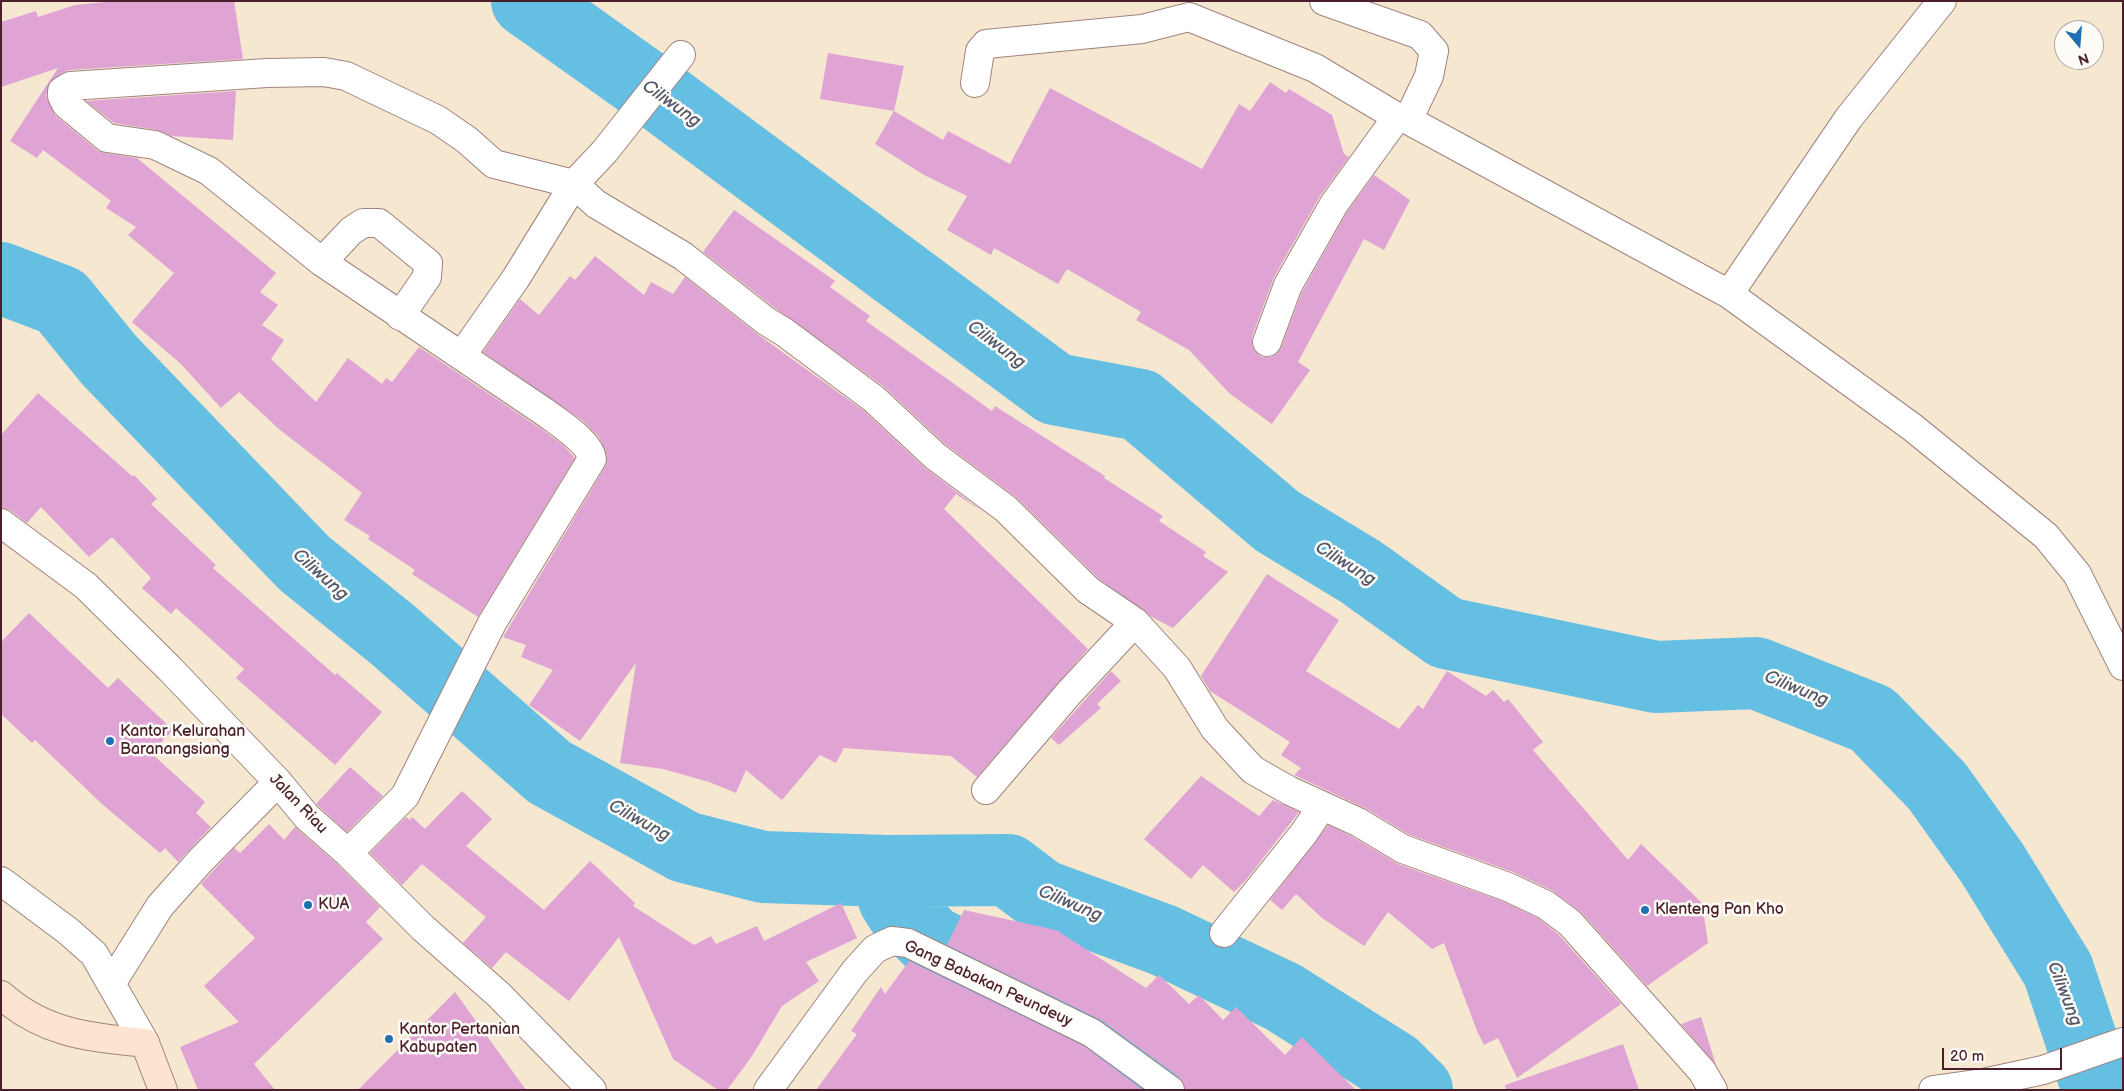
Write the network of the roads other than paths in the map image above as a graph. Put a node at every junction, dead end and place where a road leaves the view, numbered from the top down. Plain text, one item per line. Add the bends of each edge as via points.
1 (1324, 1) edge
2 (1942, 1) edge
3 (680, 55) dead end
4 (975, 83) dead end
5 (1402, 118) junction
6 (574, 184) junction
7 (322, 262) junction
8 (1729, 294) junction
9 (400, 316) junction
10 (1267, 342) dead end
11 (462, 355) junction
12 (1, 523) edge
13 (1135, 622) junction
14 (2123, 666) edge
15 (278, 782) junction
16 (986, 790) dead end
17 (1322, 806) junction
18 (348, 853) junction
19 (1, 881) edge
20 (1224, 933) dead end
21 (111, 984) junction
22 (1, 995) edge
23 (2123, 1042) edge
24 (145, 1043) junction
25 (164, 1090) edge
26 (592, 1090) edge
27 (768, 1090) edge
28 (1170, 1090) edge
29 (1713, 1090) edge
30 (1933, 1090) edge

1 - 5 street via 1420,35 1434,52 1429,76
2 - 8 street via 1848,119
3 - 6 street via 605,151
4 - 5 street via 980,50 986,44 1142,28 1189,17 1315,68
5 - 8 street
5 - 10 street via 1334,204 1288,285
6 - 7 street via 494,164 438,120 346,76 324,72 70,86 62,91 66,104 107,138 155,145 209,171
6 - 11 street via 516,278
6 - 13 street via 596,204 683,256 766,322 874,399 935,456 1006,509 1088,590
7 - 9 street
7 - 9 street via 363,223 380,224 428,263 427,277
8 - 14 street via 1912,427 2046,536 2077,574
9 - 11 street
11 - 18 street via 568,429 592,456 492,623 405,796
12 - 15 street, Jalan Riau via 86,586
13 - 16 street via 1069,692
13 - 17 street via 1177,668 1215,730 1253,770
15 - 18 street, Jalan Riau via 307,818
15 - 21 street via 200,860 160,906
17 - 20 street
17 - 29 street via 1403,849 1508,887 1546,905 1570,923 1702,1071
18 - 26 street, Jalan Riau via 423,928 499,995
19 - 21 street via 94,954
21 - 24 street
22 - 24 street via 20,1012 47,1025 77,1035
23 - 30 street via 2043,1070
24 - 25 street
27 - 28 street, Gang Babakan Peundeuy via 855,971 875,948 892,941 908,942 1092,1033

